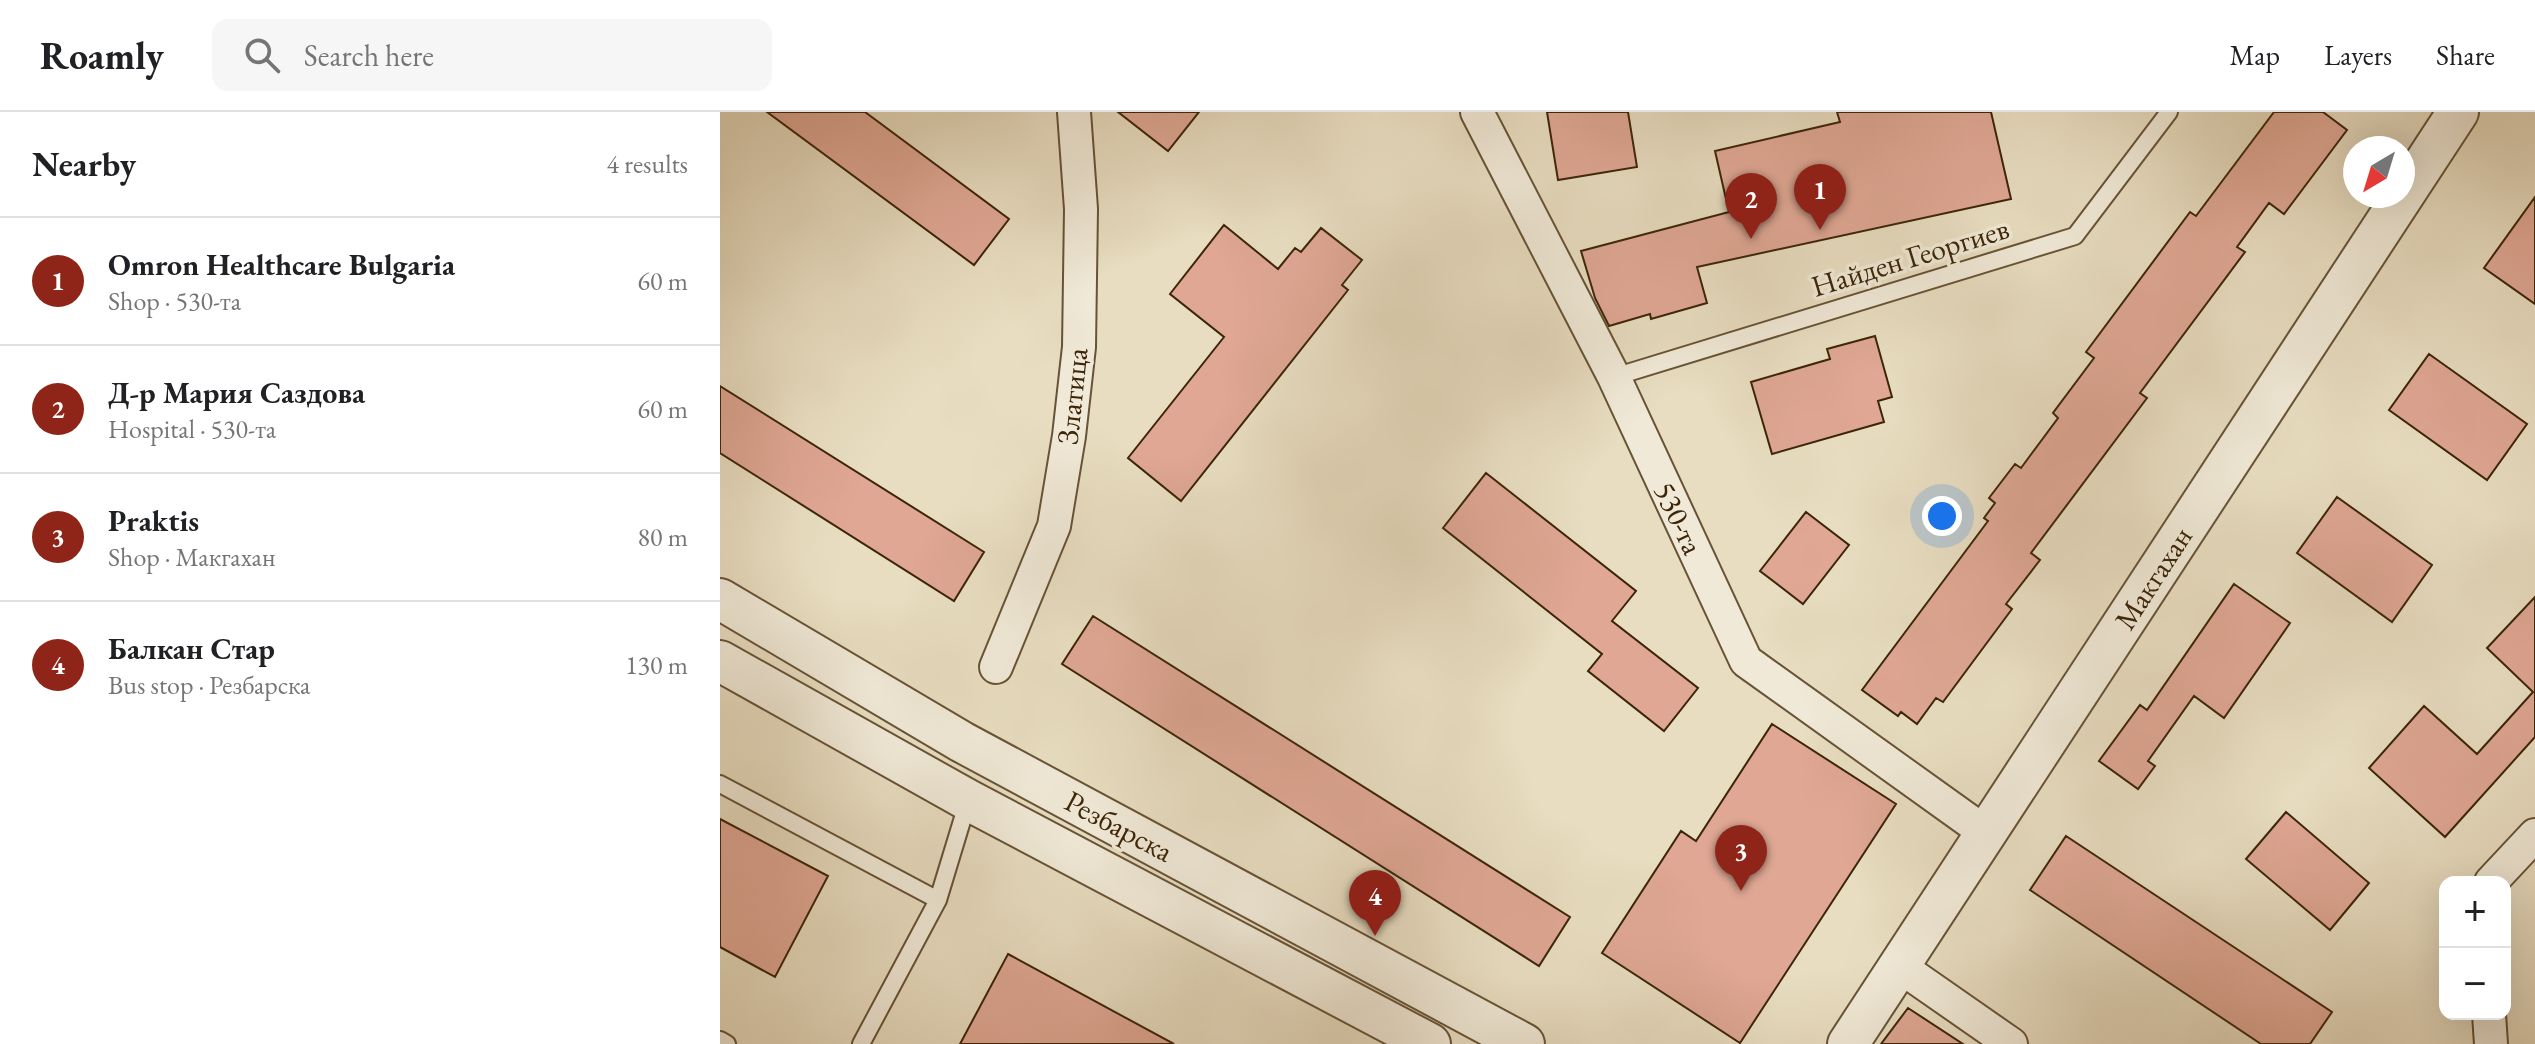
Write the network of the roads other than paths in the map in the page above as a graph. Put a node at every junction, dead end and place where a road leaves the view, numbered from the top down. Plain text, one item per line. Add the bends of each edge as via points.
1 (1074, 112) edge
2 (1477, 112) edge
3 (2169, 112) edge
4 (2458, 112) edge
5 (1614, 377) junction
6 (720, 599) edge
7 (720, 661) edge
8 (996, 667) dead end
9 (720, 784) edge
10 (968, 800) junction
11 (1986, 833) junction
12 (2535, 835) edge
13 (2497, 876) edge
14 (938, 900) junction
15 (1899, 966) junction
16 (2489, 1020) edge
17 (720, 1040) edge
18 (727, 1044) edge
19 (861, 1044) edge
20 (1430, 1044) edge
21 (1524, 1044) edge
22 (1848, 1044) edge
23 (2011, 1044) edge
24 (2491, 1044) edge

1 - 8 street, Златица via 1081,225 1079,347 1069,436 1054,526
2 - 5 street, 530-та
3 - 5 lane, Найден Георгиев via 2075,236
4 - 11 street, Макгахан
5 - 11 street, 530-та via 1746,661
6 - 21 street, Резбарска via 962,742
7 - 10 street, Резбарска
9 - 14 lane
10 - 14 lane
10 - 20 street, Резбарска
11 - 15 street, Макгахан
12 - 13 street
14 - 19 lane
15 - 22 street, Макгахан
15 - 23 street
16 - 24 street
17 - 18 lane

